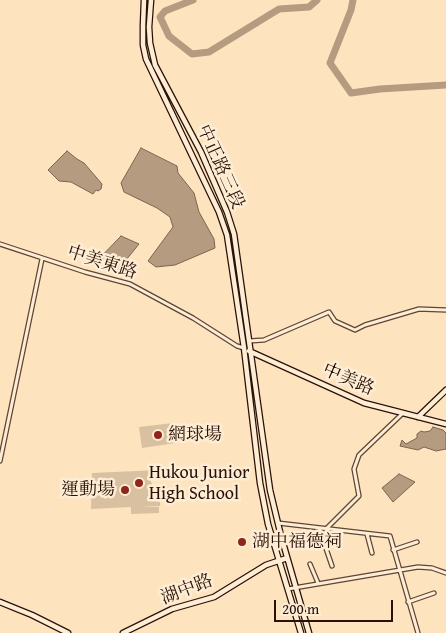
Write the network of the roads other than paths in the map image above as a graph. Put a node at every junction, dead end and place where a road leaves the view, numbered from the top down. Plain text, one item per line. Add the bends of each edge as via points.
1 (144, 0) edge
2 (151, 0) edge
3 (0, 244) edge
4 (42, 259) junction
5 (446, 310) edge
6 (249, 341) junction
7 (244, 348) junction
8 (251, 351) junction
9 (446, 390) edge
10 (402, 414) junction
11 (418, 417) junction
12 (446, 424) edge
13 (0, 461) edge
14 (277, 523) junction
15 (319, 528) junction
16 (326, 529) junction
17 (367, 534) junction
18 (417, 542) dead end
19 (393, 550) junction
20 (372, 553) dead end
21 (287, 558) junction
22 (280, 560) junction
23 (310, 564) dead end
24 (332, 566) dead end
25 (399, 570) junction
26 (446, 573) edge
27 (318, 584) junction
28 (295, 587) junction
29 (288, 589) junction
30 (434, 593) dead end
31 (0, 602) edge
32 (408, 602) junction
33 (68, 633) edge
34 (123, 633) edge
35 (301, 633) edge
36 (309, 633) edge
37 (418, 633) edge

1 - 7 main road via 143,45 146,59 228,235
2 - 6 main road, 中正路三段 via 149,35 155,65 201,152 227,212
3 - 4 street, 中美東路
4 - 7 street, 中美東路 via 130,284
4 - 13 street
5 - 6 street via 419,308 355,330 335,321 330,312 264,340
6 - 8 main road, 中正路三段
7 - 8 main road, 中美路
7 - 22 main road via 260,483 268,524
8 - 10 main road, 中美路 via 364,403
8 - 14 main road, 中正路三段
9 - 11 main road
10 - 11 main road, 中美路
10 - 16 street via 359,455 354,469 360,496
11 - 12 main road, 中美路
14 - 15 street
14 - 21 main road, 中正路三段
15 - 16 street
15 - 24 street
16 - 17 street
17 - 19 street via 390,536
17 - 20 street
18 - 19 street
19 - 25 street
21 - 22 main road, 湖中路
21 - 28 main road, 中正路三段
22 - 29 main road
22 - 34 main road, 湖中路 via 214,597 172,610
23 - 27 street
25 - 26 street via 432,568
25 - 27 street
25 - 32 street
27 - 28 street
28 - 29 street
28 - 36 main road, 中正路三段
29 - 35 main road
30 - 32 street
31 - 33 main road
32 - 37 street

